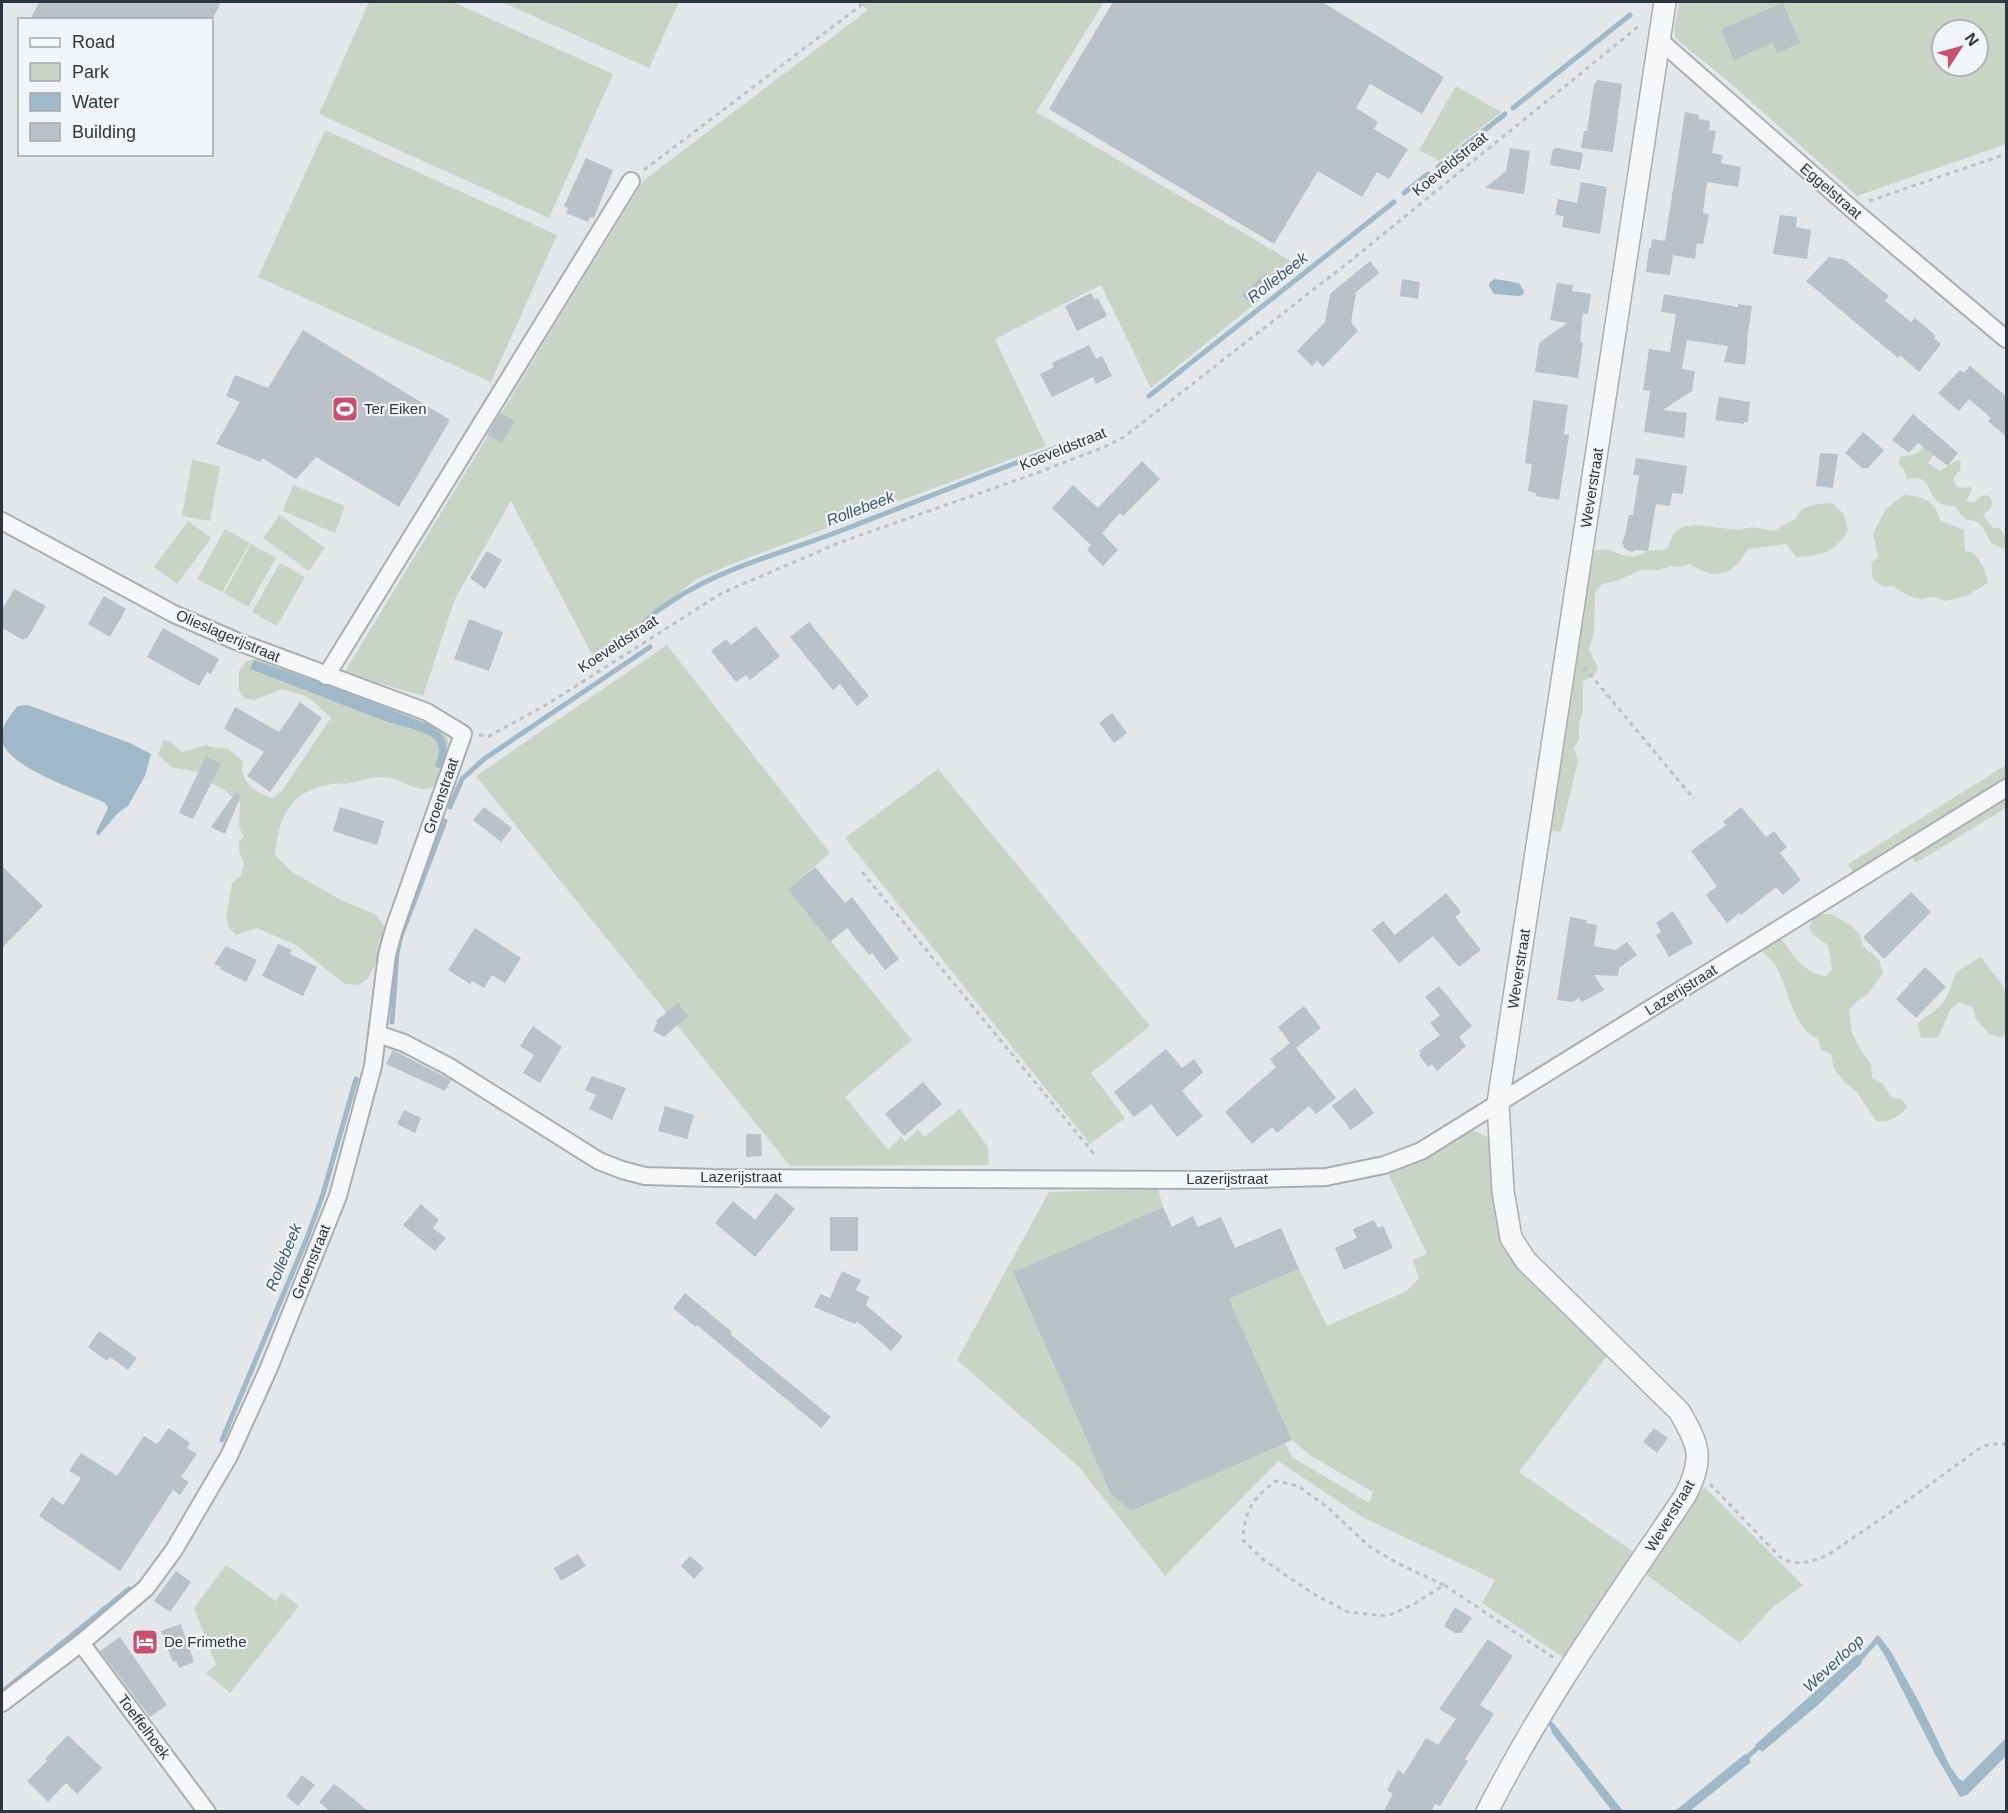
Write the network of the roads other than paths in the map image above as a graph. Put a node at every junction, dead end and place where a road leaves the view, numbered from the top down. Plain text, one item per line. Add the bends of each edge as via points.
1 (1665, 2) edge
2 (1658, 39) junction
3 (631, 181) road end
4 (2007, 339) edge
5 (2, 521) edge
6 (326, 675) junction
7 (463, 734) joint
8 (2007, 788) edge
9 (378, 1034) junction
10 (1498, 1103) junction
11 (81, 1643) junction
12 (2, 1703) edge
13 (207, 1812) edge
14 (1487, 1812) edge

1 - 2 street, Weverstraat
2 - 4 street, Eggelstraat via 1852,210
2 - 10 street, Weverstraat
3 - 6 street
5 - 6 street, Olieslagerijstraat via 174,614
6 - 7 street, Olieslagerijstraat via 427,712
7 - 9 street, Groenstraat via 394,929 387,955
8 - 10 street, Lazerijstraat
9 - 10 street, Lazerijstraat via 448,1066 599,1161 645,1176 1326,1178 1412,1155
9 - 11 street, Groenstraat via 338,1196 229,1456 174,1550 146,1588
10 - 14 street, Weverstraat via 1503,1191 1511,1238 1526,1261 1679,1411 1695,1437 1698,1461 1684,1496 1571,1668
11 - 12 street, Groenstraat
11 - 13 street, Toeffelhoek

